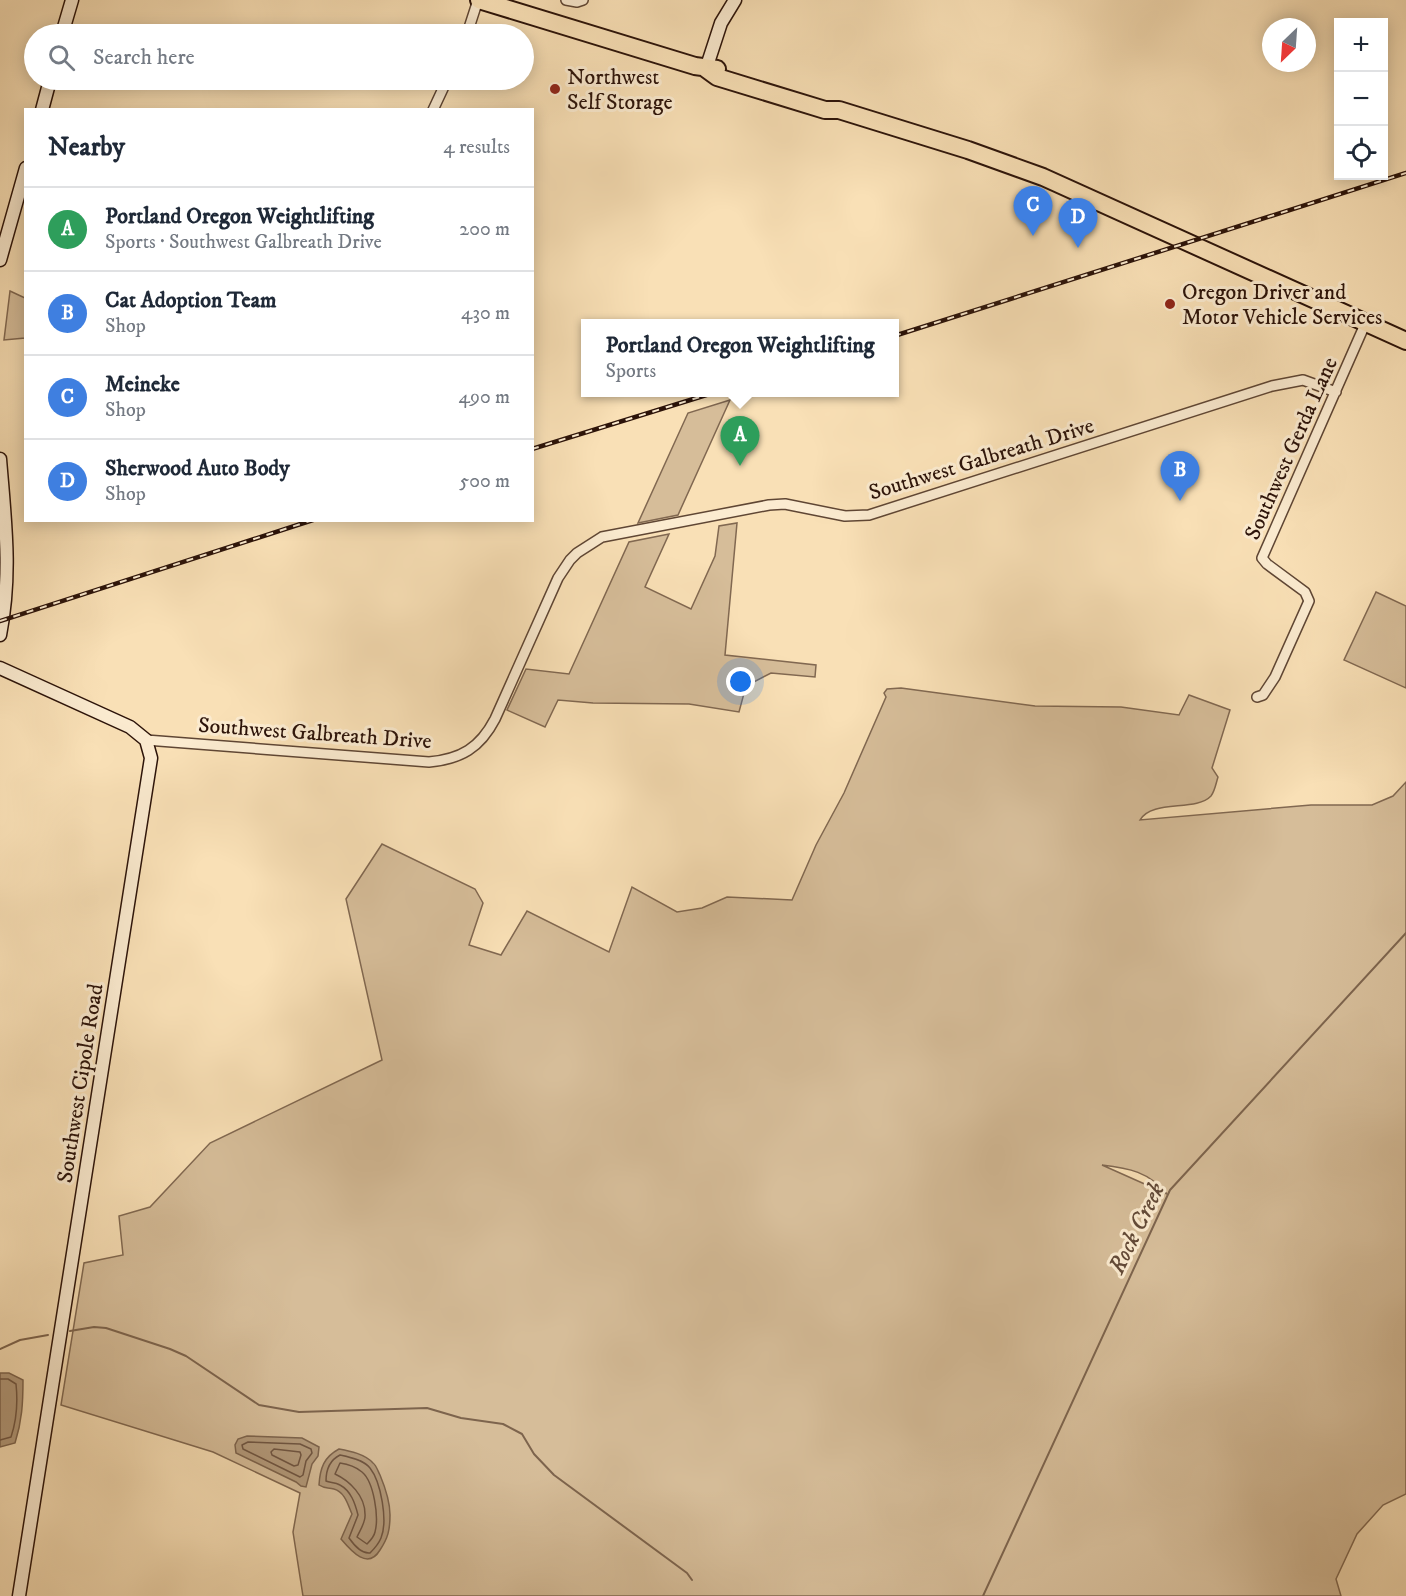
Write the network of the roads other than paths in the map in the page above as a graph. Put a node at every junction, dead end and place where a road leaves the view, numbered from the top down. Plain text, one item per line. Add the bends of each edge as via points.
1 (72, 0) edge
2 (478, 0) edge
3 (566, 0) edge
4 (583, 0) edge
5 (735, 0) edge
6 (65, 24) edge
7 (470, 24) edge
8 (706, 69) junction
9 (47, 90) edge
10 (442, 90) edge
11 (43, 108) edge
12 (434, 108) edge
13 (24, 175) edge
14 (0, 260) edge
15 (1366, 322) junction
16 (1406, 341) edge
17 (1336, 392) junction
18 (0, 459) edge
19 (0, 635) edge
20 (0, 668) edge
21 (1257, 698) dead end
22 (146, 740) junction
23 (19, 1596) edge

1 - 6 street
2 - 7 street
2 - 8 highway
3 - 4 street
5 - 8 street via 721,23
8 - 15 highway via 718,69 828,102 839,110 1043,177
9 - 11 street
10 - 12 street
13 - 14 street
15 - 16 highway
15 - 17 street, Southwest Gerda Lane
17 - 21 street, Southwest Gerda Lane via 1263,558 1305,592 1309,601 1275,677
17 - 22 street, Southwest Galbreath Drive via 1303,380 1272,386 869,515 845,516 785,504 769,505 602,537 577,553 558,578 487,734 453,759 429,762
18 - 19 street via 8,558
20 - 22 street via 123,723
22 - 23 street, Southwest Cipole Road via 150,775

